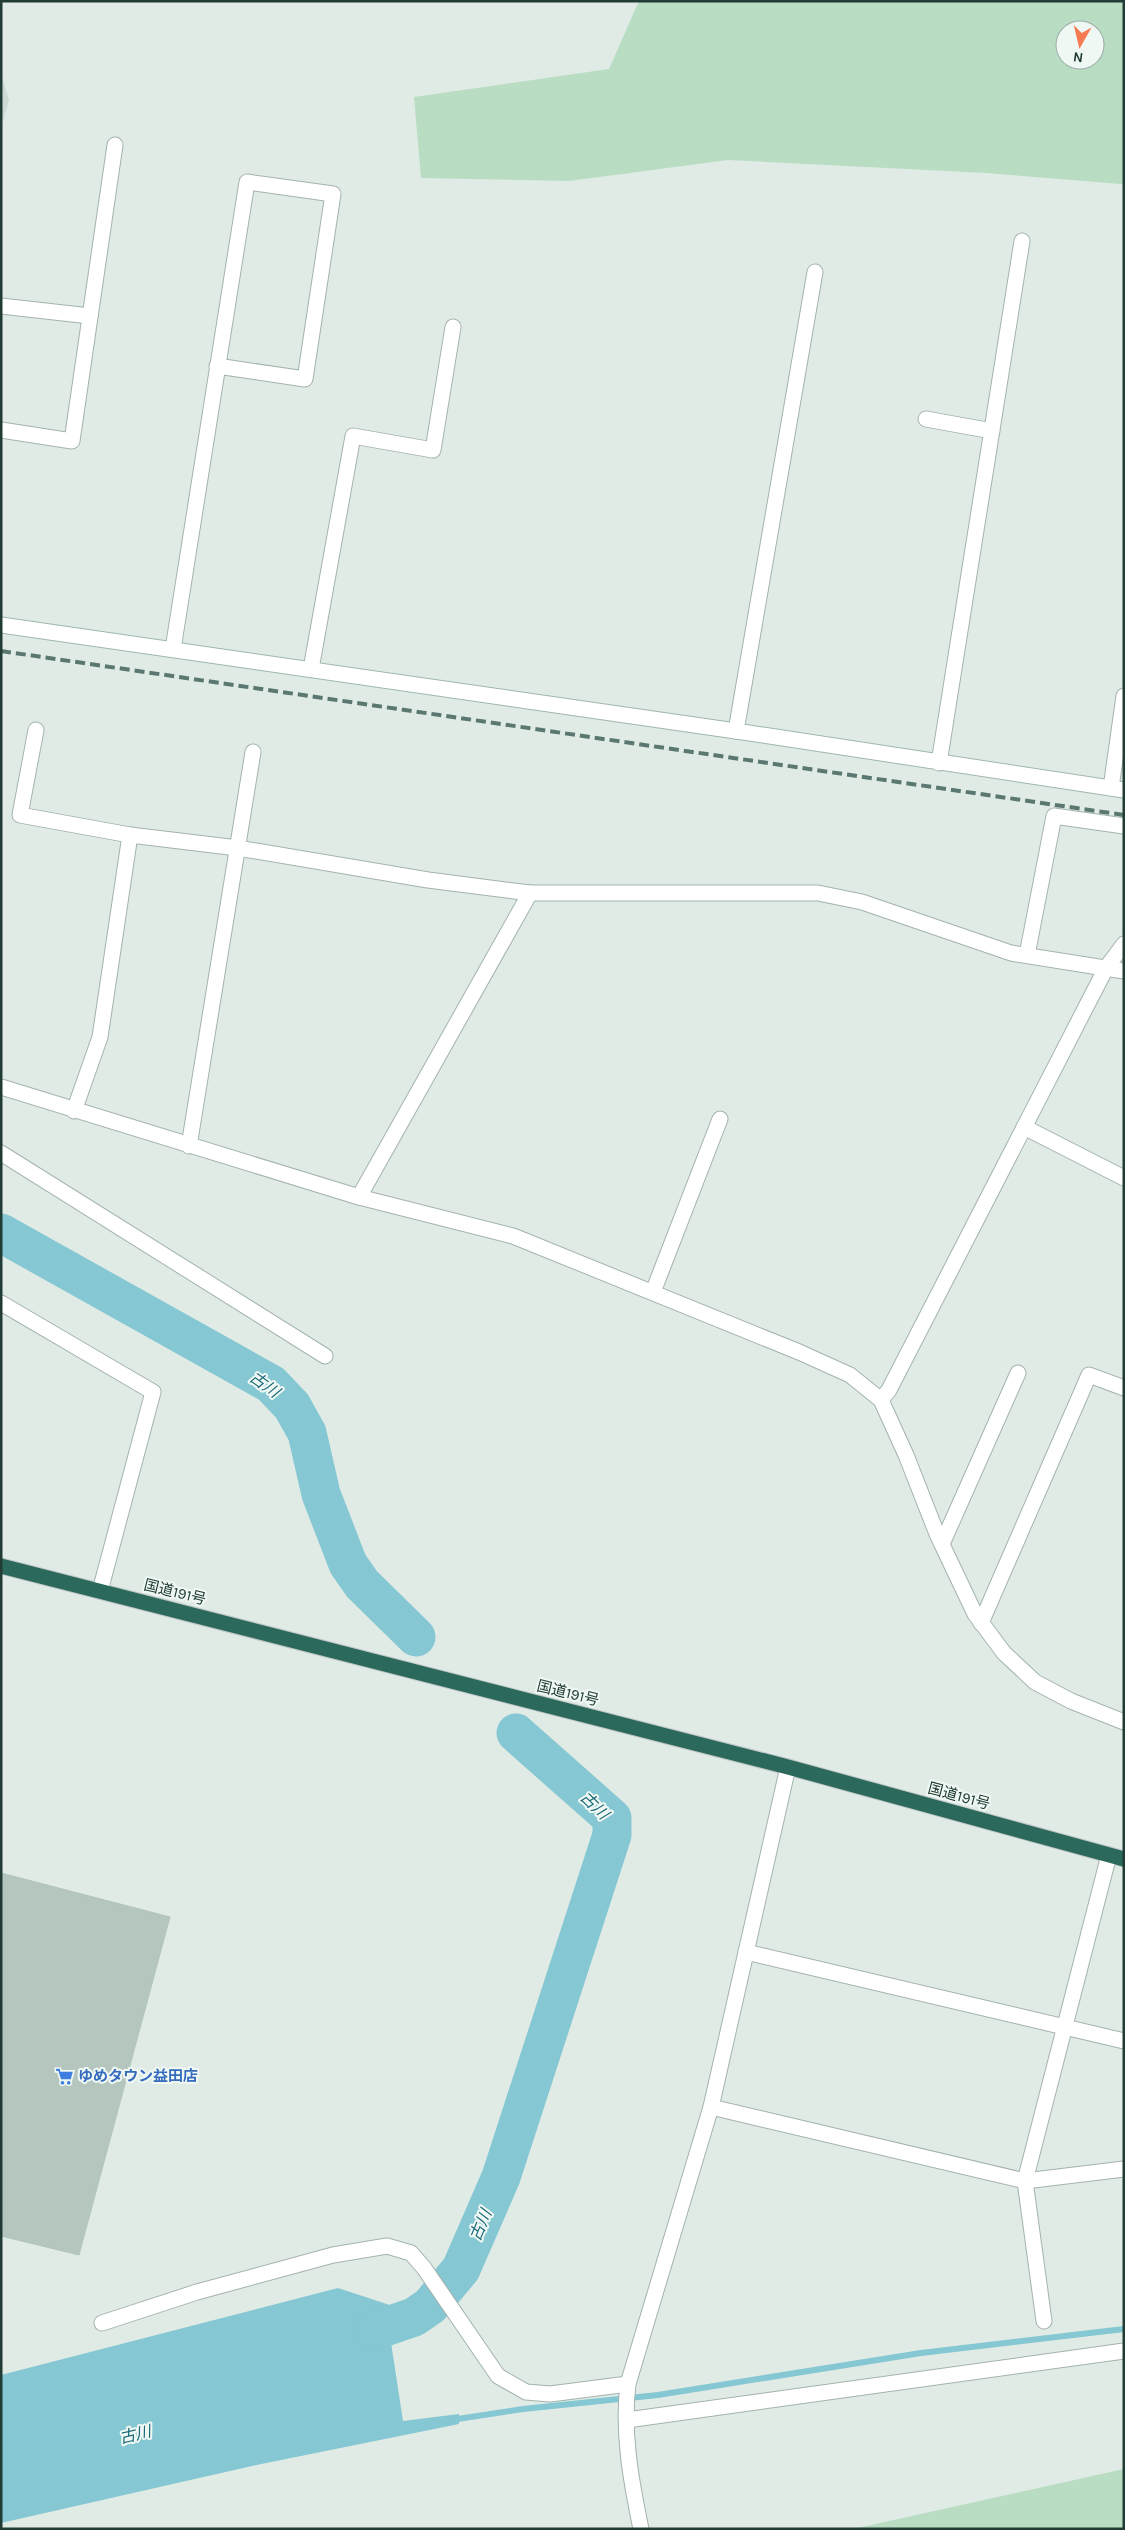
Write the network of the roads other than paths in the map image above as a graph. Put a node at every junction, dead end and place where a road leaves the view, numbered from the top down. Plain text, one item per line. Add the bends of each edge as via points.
1 (115, 144) dead end
2 (1022, 241) dead end
3 (814, 272) dead end
4 (1, 306) edge
5 (90, 316) junction
6 (453, 328) dead end
7 (218, 366) junction
8 (926, 419) dead end
9 (1, 430) edge
10 (992, 431) junction
11 (1, 625) edge
12 (172, 649) junction
13 (311, 669) junction
14 (1124, 696) edge
15 (36, 730) dead end
16 (736, 731) junction
17 (253, 752) dead end
18 (939, 763) junction
19 (1117, 789) edge
20 (1124, 826) edge
21 (130, 835) junction
22 (238, 848) junction
23 (530, 893) junction
24 (1124, 944) edge
25 (1027, 955) junction
26 (1106, 968) junction
27 (1124, 971) edge
28 (1, 1086) edge
29 (74, 1111) junction
30 (720, 1119) dead end
31 (1024, 1127) junction
32 (189, 1146) junction
33 (1, 1153) edge
34 (1124, 1178) edge
35 (359, 1197) junction
36 (653, 1292) junction
37 (1, 1302) edge
38 (325, 1356) dead end
39 (1018, 1373) dead end
40 (1124, 1388) edge
41 (881, 1400) junction
42 (942, 1544) junction
43 (1, 1566) edge
44 (100, 1591) junction
45 (981, 1622) junction
46 (1124, 1722) edge
47 (788, 1767) junction
48 (1109, 1855) junction
49 (1124, 1859) edge
50 (746, 1952) junction
51 (1066, 2026) junction
52 (1124, 2040) edge
53 (711, 2107) junction
54 (1124, 2169) edge
55 (1024, 2181) junction
56 (1044, 2321) dead end
57 (102, 2323) dead end
58 (1124, 2350) edge
59 (628, 2384) junction
60 (627, 2420) junction
61 (641, 2529) edge

1 - 5 street
2 - 10 street
3 - 16 street
4 - 5 street
5 - 9 street via 72,441
6 - 13 street via 434,450 353,436
7 - 7 street via 247,182 333,194 305,378
7 - 12 street
8 - 10 street
10 - 18 street
11 - 12 street
12 - 13 street
13 - 16 street
14 - 19 street
15 - 21 street via 20,815
16 - 18 street
17 - 22 street
18 - 19 street
20 - 25 street via 1054,816
21 - 22 street
21 - 29 street via 100,1037
22 - 23 street via 428,880
22 - 32 street
23 - 25 street via 818,893 862,902 1011,953
23 - 35 street
24 - 26 street
25 - 26 street
26 - 27 street
26 - 31 street
28 - 29 street
29 - 32 street
30 - 36 street
31 - 34 street
31 - 41 street
32 - 35 street
33 - 38 street
35 - 36 street via 513,1236
36 - 41 street via 850,1375
37 - 44 street via 152,1392
39 - 42 street
40 - 45 street via 1089,1375
41 - 42 street
42 - 45 street
43 - 44 highway, 国道191号
44 - 47 highway, 国道191号
45 - 46 street via 1004,1653 1036,1682 1070,1701
47 - 48 highway, 国道191号
47 - 50 street
48 - 49 highway, 国道191号
48 - 51 street
50 - 51 street
50 - 53 street
51 - 52 street
51 - 55 street
53 - 55 street
53 - 59 street
54 - 55 street
55 - 56 street
57 - 59 street via 197,2292 333,2255 387,2246 411,2253 498,2376 526,2392 550,2394
58 - 60 street
59 - 60 street
60 - 61 street via 630,2476

